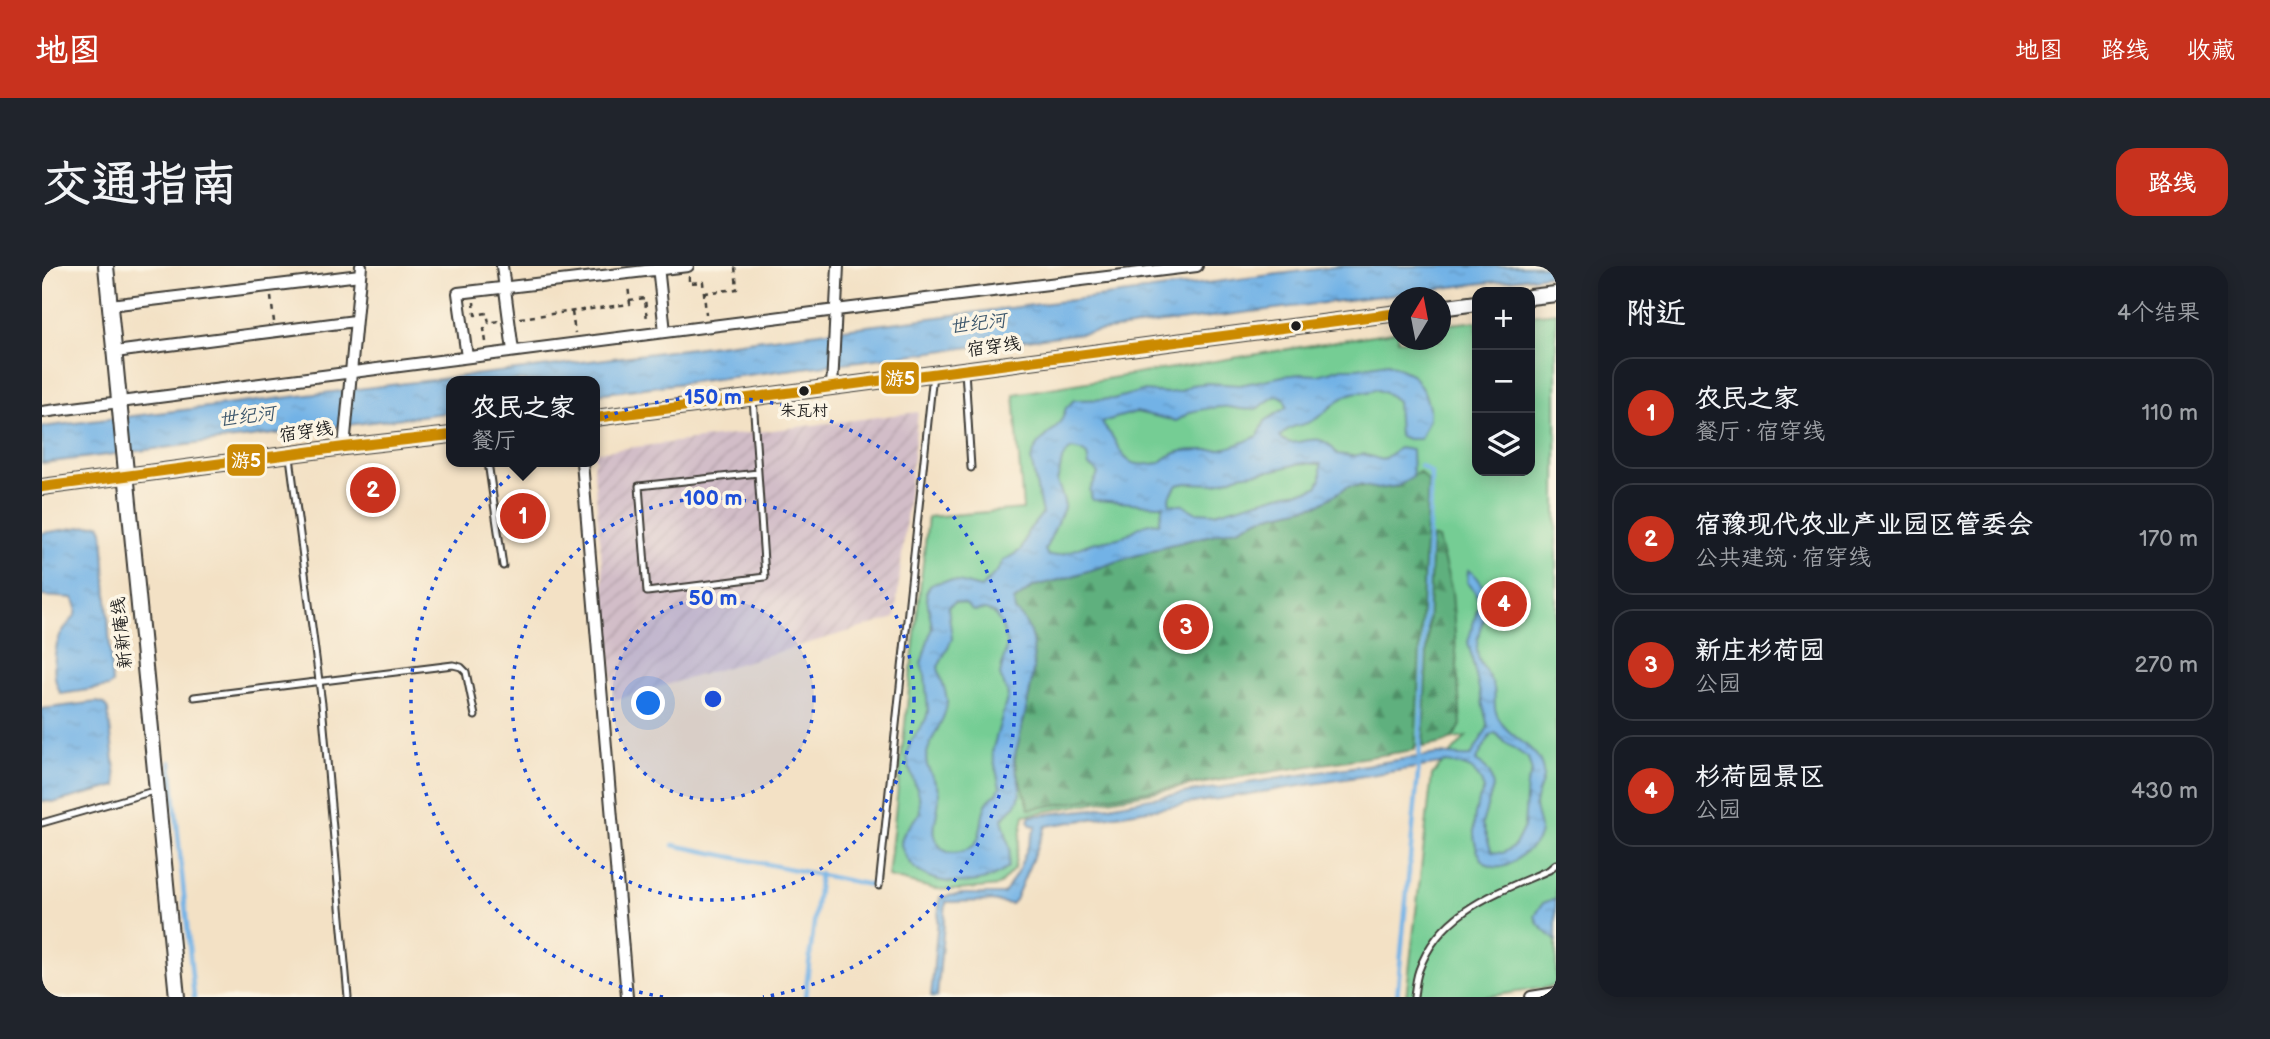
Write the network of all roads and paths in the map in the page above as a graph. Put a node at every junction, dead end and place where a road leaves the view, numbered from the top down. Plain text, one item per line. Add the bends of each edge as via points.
1 (106, 266) edge
2 (502, 266) edge
3 (688, 266) edge
4 (735, 266) edge
5 (838, 266) edge
6 (1197, 266) edge
7 (658, 268) edge
8 (360, 270) edge
9 (627, 273) junction
10 (504, 288) junction
11 (472, 292) junction
12 (704, 293) junction
13 (1556, 294) edge
14 (1535, 296) edge
15 (629, 300) junction
16 (1472, 304) edge
17 (110, 305) junction
18 (1451, 307) edge
19 (572, 312) junction
20 (836, 313) junction
21 (1388, 314) edge
22 (509, 320) junction
23 (355, 321) junction
24 (489, 323) junction
25 (707, 326) junction
26 (666, 332) junction
27 (649, 334) junction
28 (576, 343) junction
29 (513, 351) junction
30 (115, 352) junction
31 (488, 354) junction
32 (467, 357) junction
33 (965, 370) junction
34 (933, 374) junction
35 (350, 376) junction
36 (832, 380) junction
37 (753, 398) junction
38 (120, 405) junction
39 (42, 412) edge
40 (600, 417) edge
41 (446, 436) edge
42 (344, 447) junction
43 (289, 454) junction
44 (489, 467) edge
45 (582, 467) edge
46 (971, 468) dead end
47 (758, 473) junction
48 (126, 477) junction
49 (42, 487) edge
50 (503, 566) dead end
51 (319, 682) junction
52 (194, 697) dead end
53 (475, 716) dead end
54 (156, 790) junction
55 (42, 823) edge
56 (1556, 864) edge
57 (879, 886) dead end
58 (1556, 993) edge
59 (177, 997) edge
60 (348, 997) edge
61 (627, 997) edge
62 (1414, 997) edge
63 (1531, 997) edge

1 - 17 main road, 新新庵线
2 - 10 street
3 - 7 street
3 - 12 path via 689,283 703,282
4 - 12 path via 737,289
5 - 20 street
6 - 20 street
7 - 9 street
7 - 26 street
8 - 17 street
8 - 23 street
9 - 10 street
9 - 15 path
10 - 11 street
10 - 22 street
11 - 24 path via 475,315 487,313
11 - 32 street via 458,293
12 - 25 path
13 - 14 main road
15 - 19 path via 630,304
15 - 27 path via 645,298
16 - 18 main road
17 - 30 main road, 新新庵线
19 - 22 path
19 - 28 path
20 - 25 street
20 - 36 street
21 - 33 main road, 宿穿线
22 - 24 path
22 - 29 street
23 - 30 street
23 - 35 street
24 - 31 path via 484,328
25 - 26 street
26 - 27 street
27 - 28 street
28 - 29 street
29 - 31 street
30 - 38 main road, 新新庵线
31 - 32 street
32 - 35 street
33 - 34 main road, 宿穿线
33 - 46 lane
34 - 36 main road, 宿穿线
34 - 57 lane
35 - 38 street
35 - 42 street
36 - 37 main road, 宿穿线
37 - 40 main road, 宿穿线
37 - 47 lane
38 - 39 street
38 - 48 main road, 新新庵线
41 - 42 main road, 宿穿线
42 - 43 main road, 宿穿线
43 - 48 main road, 宿穿线
43 - 51 lane
44 - 50 lane
45 - 61 street
47 - 47 lane via 765,577 647,592 639,486
48 - 49 main road, 宿穿线
48 - 54 main road, 新新庵线
51 - 52 lane
51 - 53 lane via 453,665 466,672
51 - 60 lane
54 - 55 lane
54 - 59 main road, 新新庵线
56 - 62 lane via 1466,908 1444,928 1418,970
58 - 63 street

